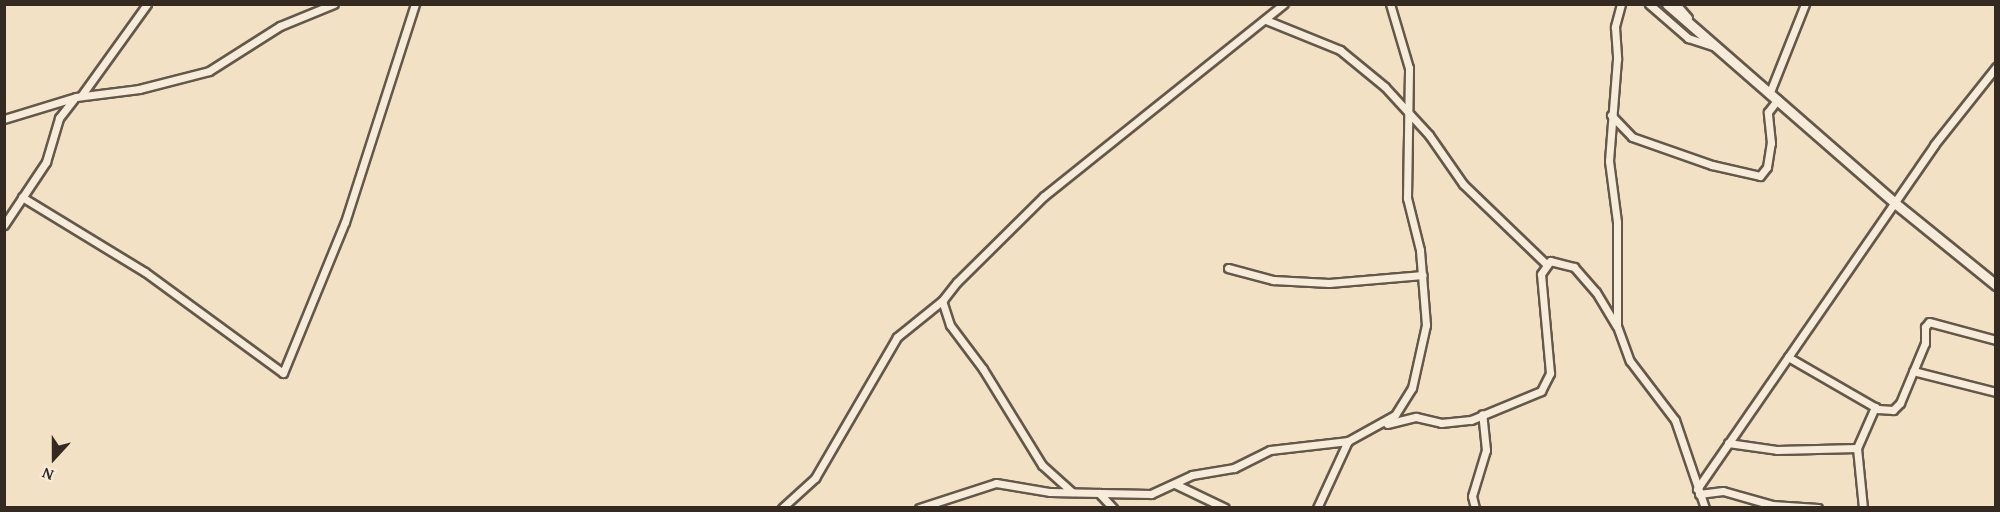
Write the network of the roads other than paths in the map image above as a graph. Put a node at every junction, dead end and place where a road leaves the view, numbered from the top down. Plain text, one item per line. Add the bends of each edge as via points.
1 (147, 4) edge
2 (334, 4) edge
3 (415, 4) edge
4 (1284, 4) edge
5 (1390, 4) edge
6 (1621, 4) edge
7 (1649, 4) edge
8 (1667, 4) edge
9 (1676, 4) edge
10 (1806, 4) edge
11 (1266, 20) junction
12 (1694, 27) junction
13 (1718, 48) junction
14 (1995, 67) edge
15 (1770, 92) junction
16 (78, 97) junction
17 (1778, 99) junction
18 (1407, 112) junction
19 (1611, 115) junction
20 (4, 119) edge
21 (22, 197) junction
22 (1896, 204) junction
23 (4, 225) edge
24 (1546, 264) junction
25 (1228, 268) dead end
26 (1423, 275) junction
27 (1995, 285) edge
28 (943, 300) junction
29 (1617, 326) junction
30 (1995, 340) edge
31 (1788, 357) junction
32 (1913, 371) junction
33 (1995, 392) edge
34 (1875, 407) junction
35 (1482, 414) junction
36 (1379, 427) junction
37 (1348, 441) junction
38 (1728, 443) junction
39 (1857, 448) junction
40 (1175, 484) junction
41 (1072, 492) junction
42 (1698, 492) junction
43 (1099, 493) junction
44 (782, 507) edge
45 (920, 507) edge
46 (1113, 507) edge
47 (1225, 507) edge
48 (1317, 507) edge
49 (1475, 507) edge
50 (1705, 507) edge
51 (1818, 507) edge
52 (1863, 507) edge

1 - 16 street
2 - 16 street via 280,26 209,71 139,89
3 - 21 street via 345,222 283,373 145,272
4 - 11 street
5 - 18 street via 1409,68
6 - 19 street via 1615,27 1617,59
7 - 13 street via 1688,38
8 - 12 street
9 - 12 street
10 - 15 street
11 - 18 street via 1347,55
11 - 28 street via 1044,196
12 - 13 street
13 - 15 street
14 - 22 street via 1934,145
15 - 17 street
16 - 20 street
16 - 21 street via 61,113 49,156
17 - 19 street via 1768,112 1771,142 1767,167 1760,176 1712,165 1632,137
17 - 22 street
18 - 24 street via 1458,178
18 - 26 street via 1407,198
19 - 29 street via 1609,161 1617,222
21 - 23 street
22 - 27 street
22 - 31 street
24 - 29 street via 1560,261 1574,267 1596,292
24 - 35 street via 1542,274 1550,361 1548,382 1532,398
25 - 26 street via 1273,280 1329,284
26 - 36 street via 1426,325 1417,373 1405,403
28 - 41 street via 942,308 950,326 983,369 1042,465
28 - 44 street via 897,337 815,478
29 - 42 street via 1629,360 1675,420
30 - 32 street via 1929,321
31 - 34 street
31 - 38 street
32 - 33 street
32 - 34 street via 1897,407 1887,411
34 - 39 street
35 - 36 street via 1471,420 1445,423 1405,418
35 - 49 street via 1487,444 1472,496
36 - 37 street
37 - 40 street via 1285,447 1234,468 1192,475
37 - 48 street
38 - 39 street via 1777,450
38 - 42 street
39 - 52 street via 1858,489
40 - 43 street via 1151,494
40 - 47 street
41 - 43 street
41 - 45 street via 996,483
42 - 50 street
42 - 51 street via 1723,491 1772,505
43 - 46 street

